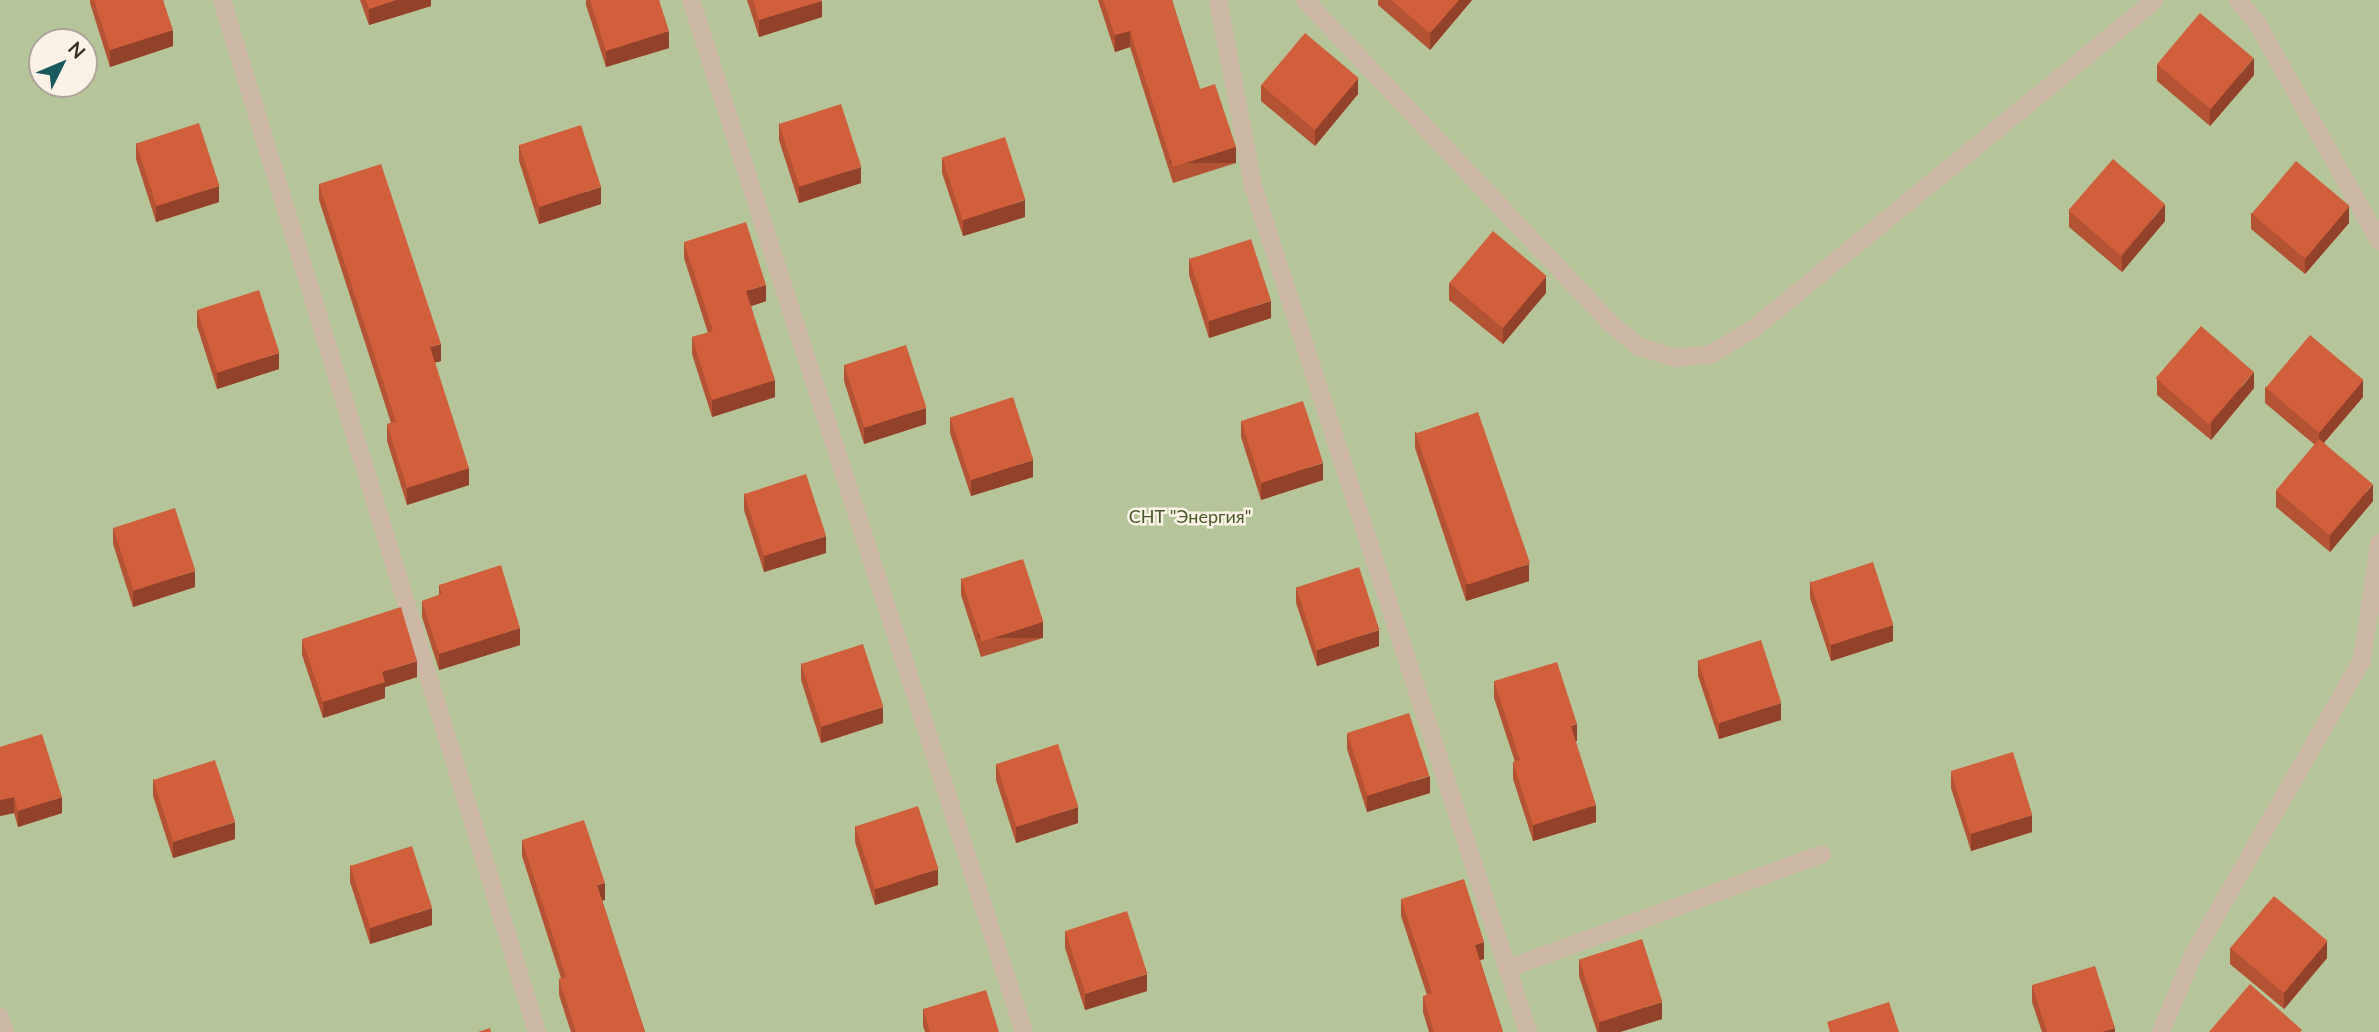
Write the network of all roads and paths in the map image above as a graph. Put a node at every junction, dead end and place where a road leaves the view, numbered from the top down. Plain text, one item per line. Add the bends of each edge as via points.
1 (222, 0) edge
2 (691, 0) edge
3 (1218, 0) edge
4 (1305, 0) edge
5 (2155, 0) edge
6 (2238, 0) edge
7 (2379, 241) edge
8 (2379, 542) edge
9 (1822, 855) dead end
10 (1509, 968) junction
11 (0, 1017) edge
12 (5, 1032) edge
13 (537, 1032) edge
14 (1024, 1032) edge
15 (1528, 1032) edge
16 (2161, 1032) edge

1 - 13 street
2 - 14 street
3 - 10 street via 1253,186
4 - 5 street via 1610,323 1640,347 1675,358 1712,354 1753,329
6 - 7 street via 2258,25
8 - 16 street via 2362,660 2192,957
9 - 10 street
10 - 15 street
11 - 12 street

